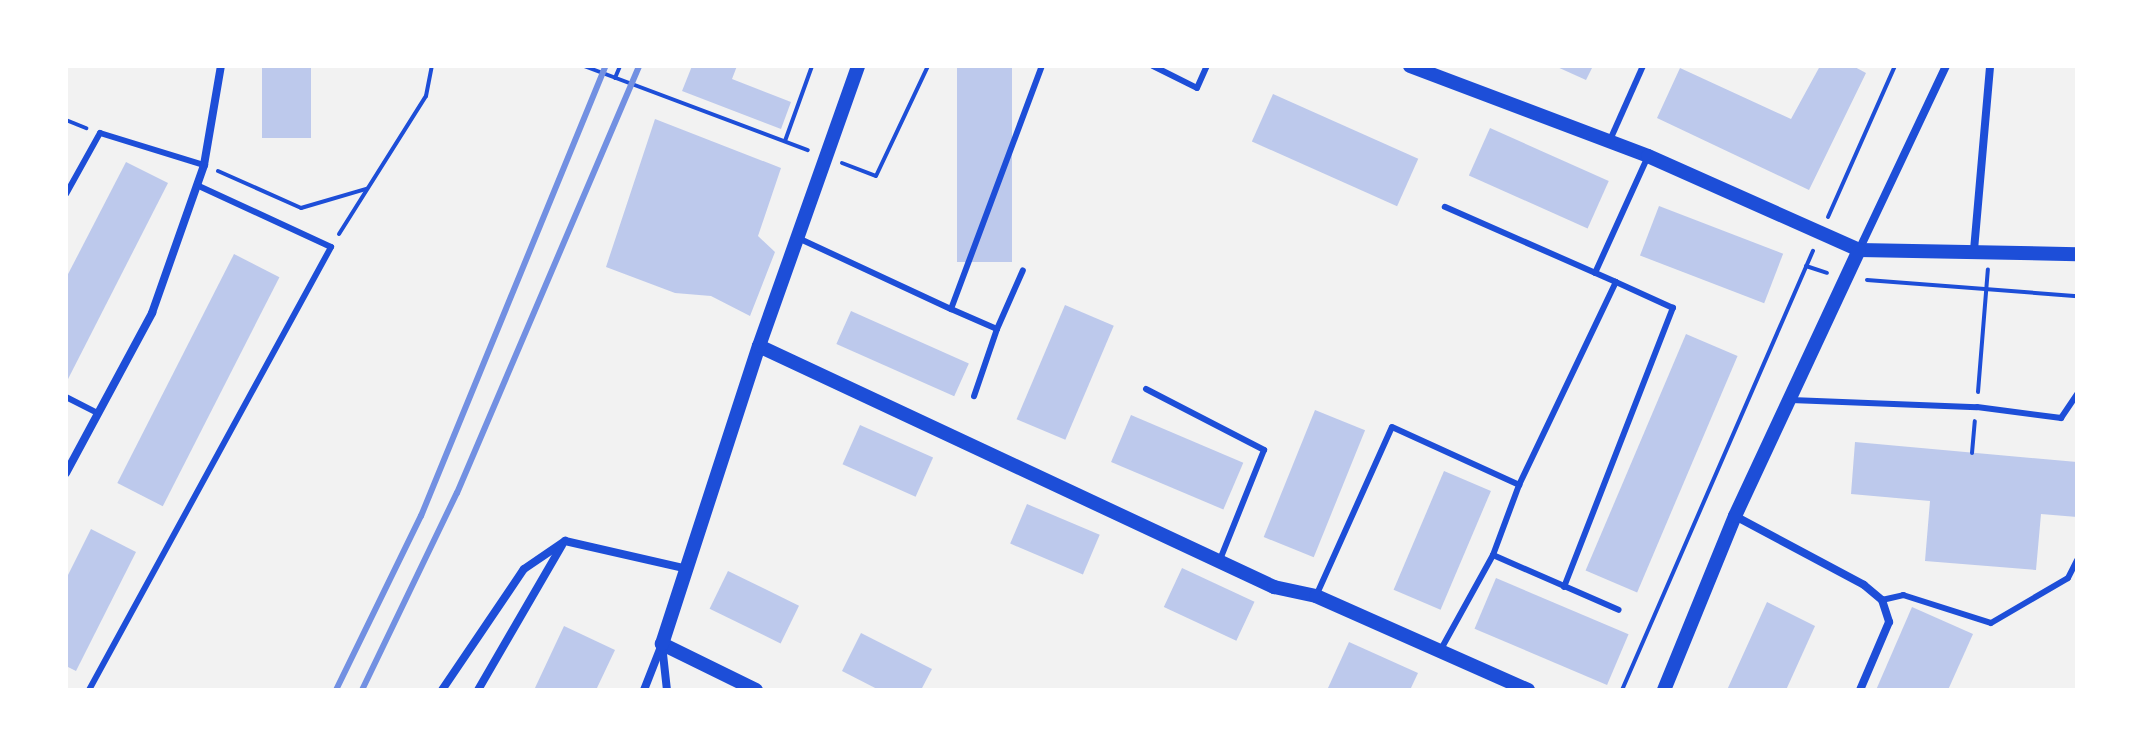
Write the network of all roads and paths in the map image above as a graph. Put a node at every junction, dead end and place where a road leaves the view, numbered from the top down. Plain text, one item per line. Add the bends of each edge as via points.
1 (221, 66) edge
2 (432, 66) edge
3 (584, 66) edge
4 (620, 66) edge
5 (812, 66) edge
6 (858, 66) edge
7 (1042, 66) edge
8 (1153, 66) edge
9 (1207, 66) edge
10 (1410, 66) edge
11 (1643, 66) edge
12 (1895, 66) edge
13 (1946, 66) edge
14 (1990, 66) edge
15 (615, 78) junction
16 (706, 111) dead end
17 (66, 120) edge
18 (100, 133) junction
19 (1610, 140) junction
20 (785, 141) dead end
21 (1648, 156) junction
22 (204, 165) junction
23 (197, 185) junction
24 (368, 188) junction
25 (66, 194) edge
26 (1445, 207) dead end
27 (1821, 233) junction
28 (798, 238) junction
29 (331, 247) junction
30 (1859, 250) junction
31 (1982, 250) junction
32 (2077, 254) edge
33 (1806, 266) junction
34 (1023, 270) dead end
35 (1595, 273) junction
36 (1846, 279) junction
37 (1616, 282) junction
38 (1988, 286) junction
39 (2077, 296) edge
40 (951, 309) junction
41 (997, 329) junction
42 (759, 346) junction
43 (1146, 389) dead end
44 (2077, 394) edge
45 (974, 396) dead end
46 (66, 397) edge
47 (1791, 400) junction
48 (1977, 407) junction
49 (97, 413) junction
50 (1972, 453) dead end
51 (66, 473) edge
52 (1519, 485) junction
53 (1735, 516) junction
54 (565, 541) junction
55 (1493, 555) junction
56 (2077, 560) edge
57 (1219, 562) junction
58 (684, 568) junction
59 (1564, 587) junction
60 (1316, 596) junction
61 (1882, 600) junction
62 (1619, 610) dead end
63 (662, 644) junction
64 (1439, 652) junction
65 (89, 690) edge
66 (442, 690) edge
67 (478, 690) edge
68 (644, 690) edge
69 (667, 690) edge
70 (756, 690) edge
71 (1528, 690) edge
72 (1622, 690) edge
73 (1664, 690) edge
74 (1860, 690) edge

1 - 22 street
2 - 24 path via 426,96
3 - 15 path
4 - 15 path
5 - 20 path
6 - 28 street
7 - 40 lane
8 - 9 lane via 1197,88
10 - 19 street
11 - 19 lane
12 - 27 path
13 - 30 street
14 - 31 street
15 - 16 path
17 - 18 path
18 - 22 lane
18 - 25 lane
19 - 21 street
21 - 27 street
21 - 35 lane
22 - 23 street
22 - 24 path via 301,208
23 - 29 lane
23 - 49 street via 152,313
24 - 29 path
26 - 35 lane
27 - 30 street
27 - 33 path
28 - 40 lane
28 - 42 street
29 - 65 lane
30 - 31 street
30 - 36 street
31 - 32 street
31 - 38 path
33 - 36 path
33 - 72 path
34 - 41 lane
35 - 37 lane
36 - 38 path
36 - 47 street
37 - 52 lane
37 - 59 lane via 1673,308
38 - 39 path
38 - 48 path
40 - 41 lane
41 - 45 lane
42 - 57 street
42 - 58 street
43 - 57 lane via 1264,450
44 - 48 lane via 2061,418
46 - 49 lane
47 - 48 lane
47 - 53 street
48 - 50 path
49 - 51 street
52 - 55 lane
52 - 60 lane via 1392,427
53 - 61 street via 1864,585
53 - 73 street
54 - 58 street
54 - 66 street via 524,569
54 - 67 street
55 - 59 lane
55 - 64 lane
56 - 61 lane via 2068,578 1991,623 1903,595
57 - 60 street via 1274,587
58 - 63 street
59 - 62 lane
60 - 64 street
61 - 74 street via 1889,622
63 - 68 street
63 - 69 street
63 - 70 street
64 - 71 street

